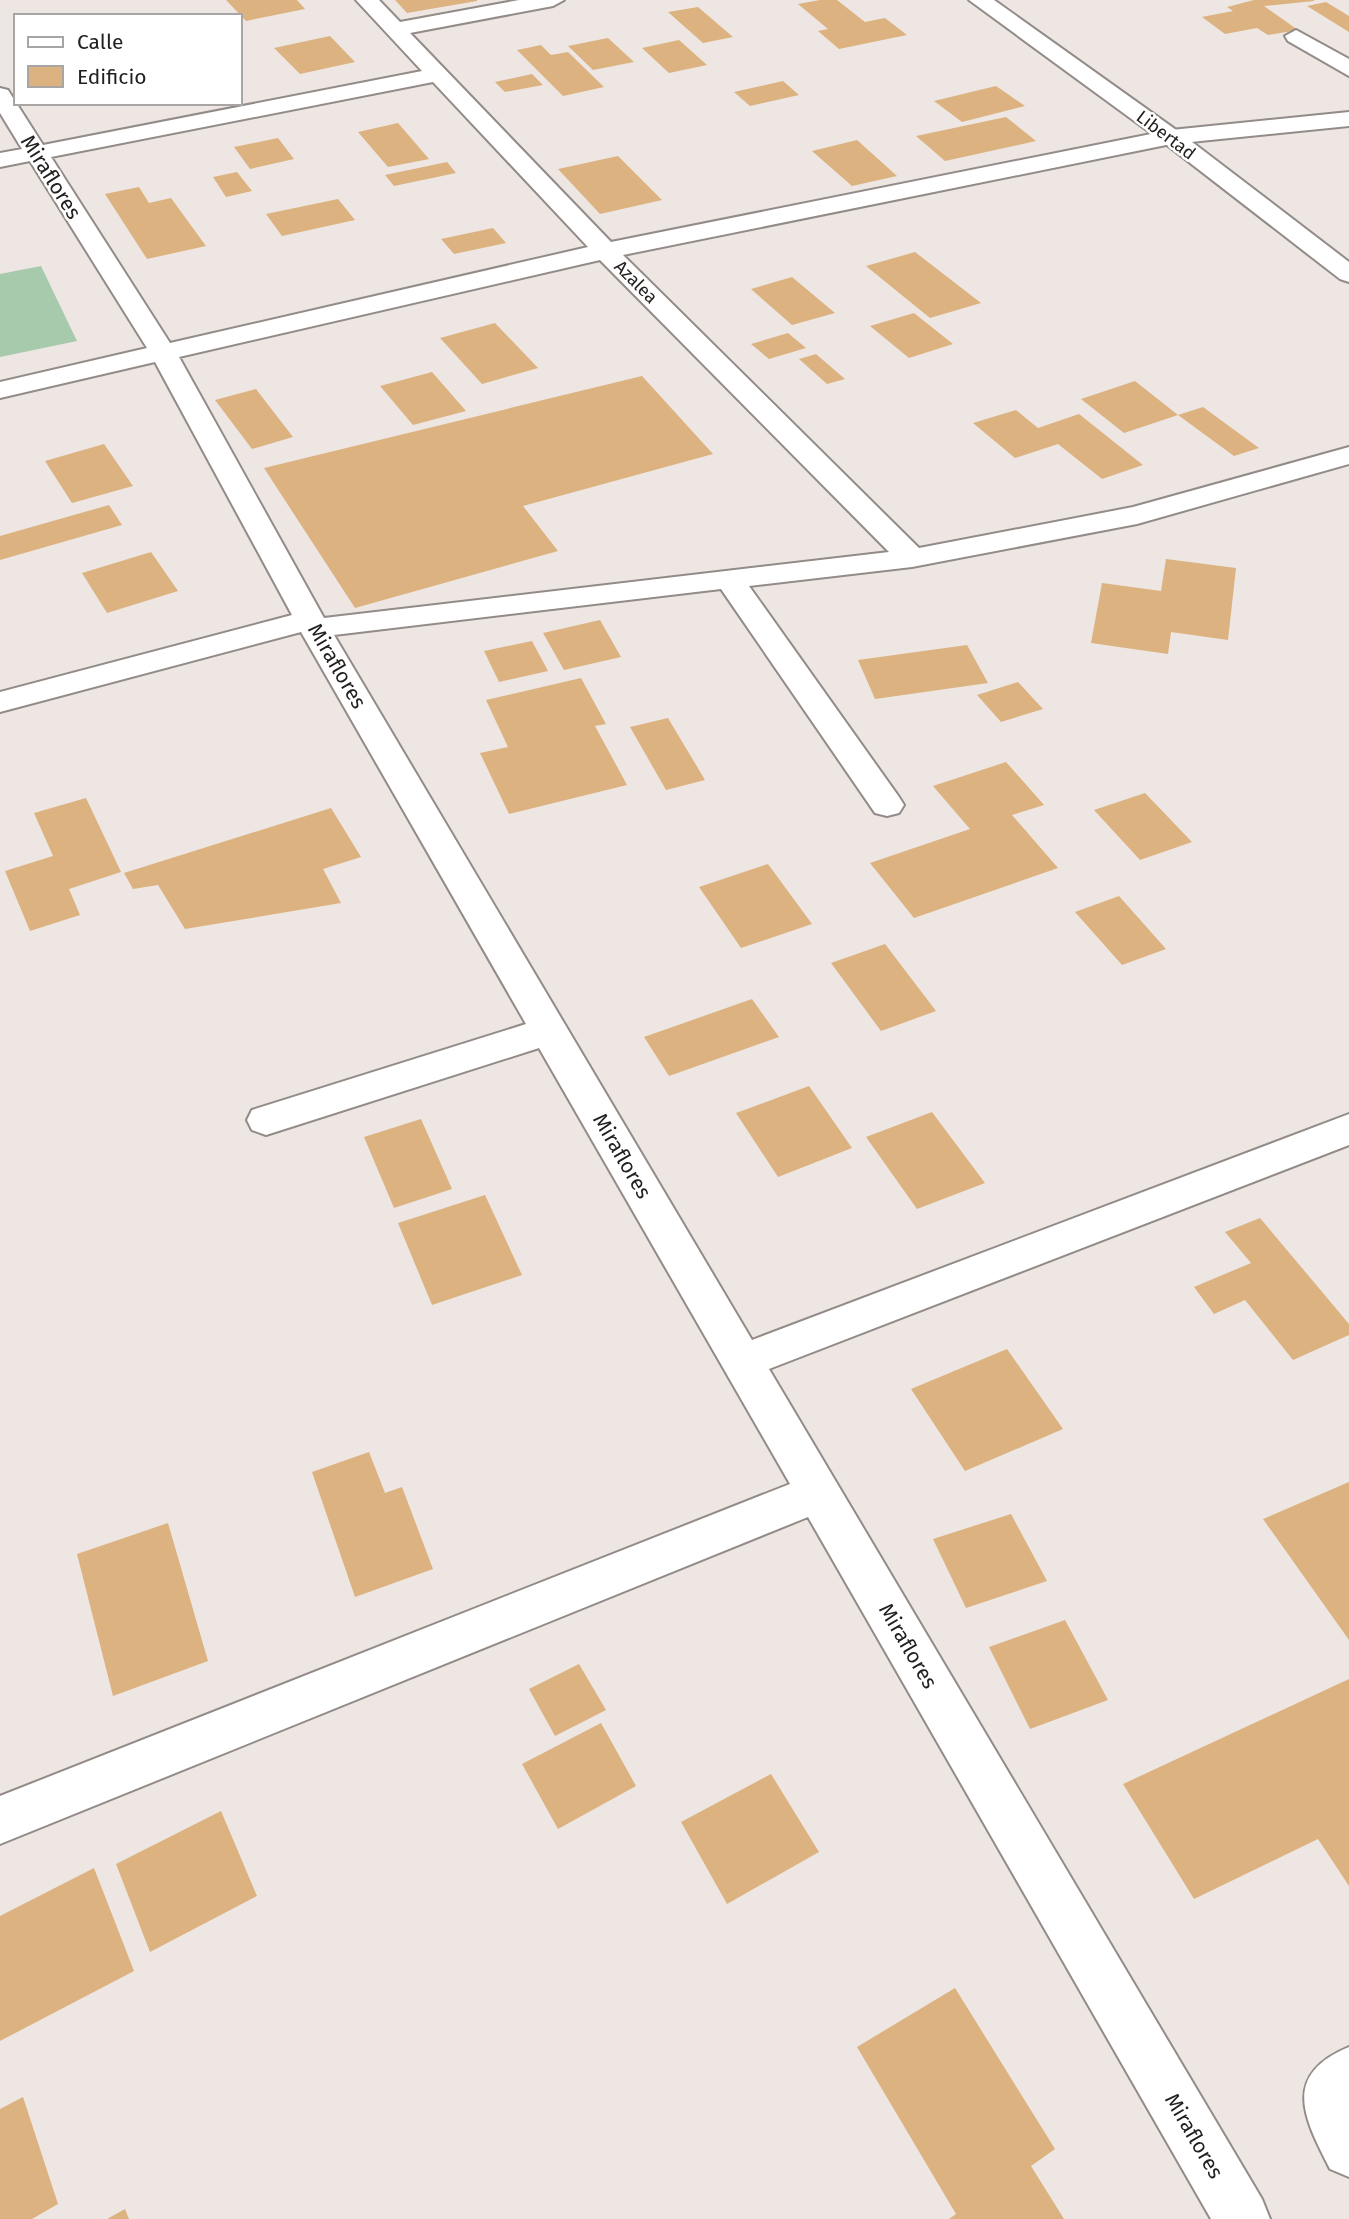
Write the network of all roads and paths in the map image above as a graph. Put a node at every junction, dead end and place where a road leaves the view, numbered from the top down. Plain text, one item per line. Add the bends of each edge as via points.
1 (367, 0) edge
2 (554, 0) edge
3 (980, 0) edge
4 (393, 30) junction
5 (1296, 36) dead end
6 (1349, 69) edge
7 (437, 75) junction
8 (0, 94) edge
9 (1349, 119) edge
10 (1171, 137) junction
11 (35, 152) junction
12 (0, 160) edge
13 (605, 251) junction
14 (1349, 275) edge
15 (162, 351) junction
16 (0, 390) edge
17 (1349, 455) edge
18 (912, 558) junction
19 (731, 582) junction
20 (312, 624) junction
21 (0, 702) edge
22 (887, 805) dead end
23 (549, 1031) junction
24 (266, 1120) dead end
25 (1349, 1129) edge
26 (741, 1362) junction
27 (818, 1493) junction
28 (0, 1820) edge
29 (1349, 2074) edge
30 (1349, 2150) edge
31 (1242, 2219) edge

1 - 4 street, Azalea
2 - 4 street
3 - 10 street, Libertad
4 - 7 street, Azalea
5 - 6 street
7 - 11 street
7 - 13 street, Azalea
8 - 11 street, Miraflores
9 - 10 street
10 - 13 street
10 - 14 street, Libertad
11 - 12 street
11 - 15 street, Miraflores
13 - 15 street
13 - 18 street, Azalea
15 - 16 street
15 - 20 street, Miraflores
17 - 18 street via 1137,515
18 - 19 street
19 - 20 street
19 - 22 street
20 - 21 street
20 - 23 street, Miraflores
23 - 24 street
23 - 26 street, Miraflores
25 - 26 street
26 - 27 street, Miraflores
27 - 28 street
27 - 31 street, Miraflores
29 - 30 street via 1329,2094 1334,2120

